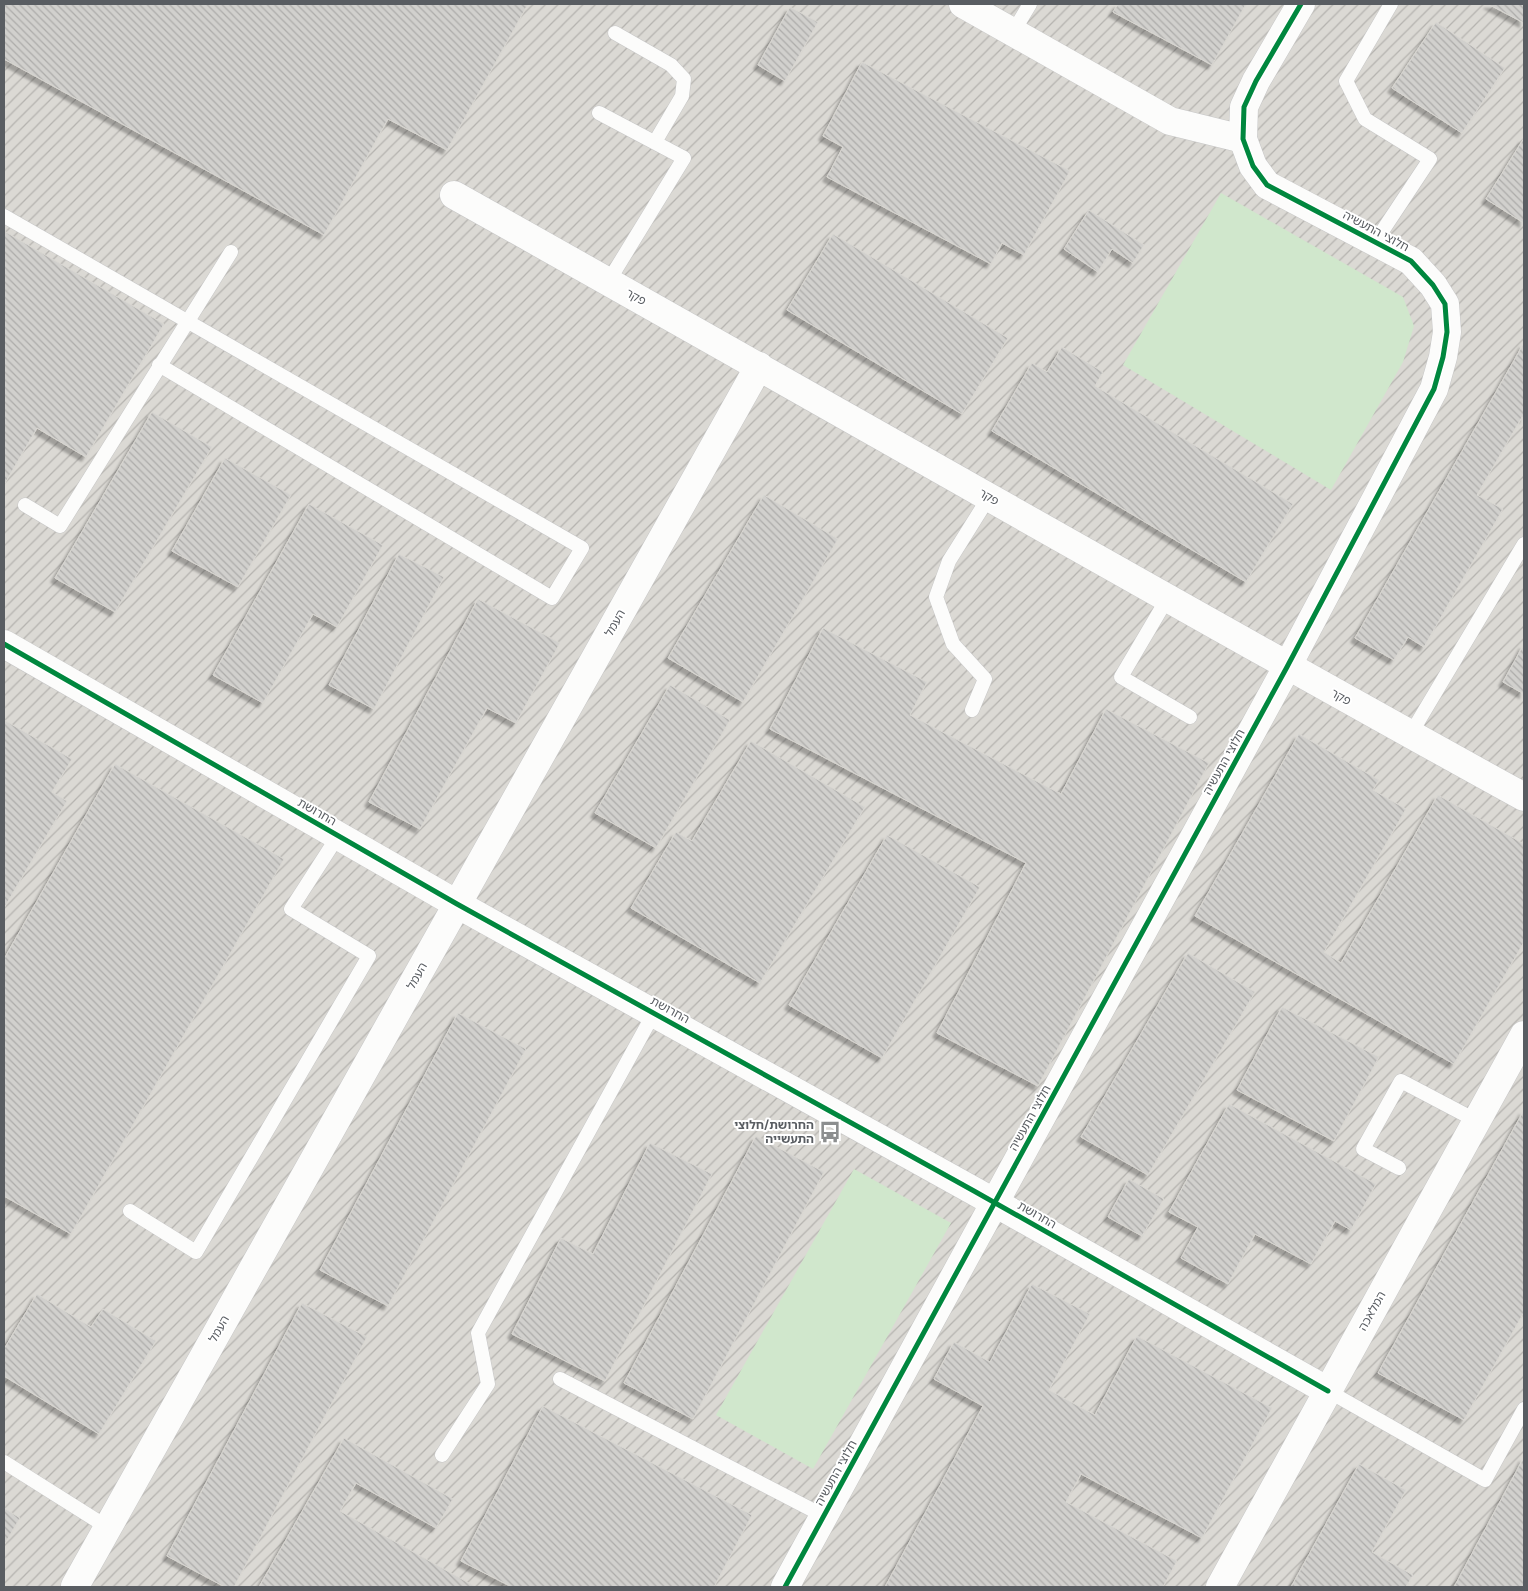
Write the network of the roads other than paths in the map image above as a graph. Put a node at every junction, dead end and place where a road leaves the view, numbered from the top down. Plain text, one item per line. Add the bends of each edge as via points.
1 (963, 4) edge
2 (1030, 4) edge
3 (1301, 4) edge
4 (1391, 4) edge
5 (1013, 32) junction
6 (615, 33) dead end
7 (599, 113) dead end
8 (1243, 139) junction
9 (654, 142) junction
10 (454, 195) dead end
11 (4, 216) edge
12 (1376, 242) junction
13 (231, 252) dead end
14 (608, 282) junction
15 (187, 320) junction
16 (160, 364) junction
17 (759, 366) junction
18 (989, 497) junction
19 (24, 505) dead end
20 (1524, 544) edge
21 (1167, 599) junction
22 (4, 644) edge
23 (1287, 667) junction
24 (972, 710) dead end
25 (1190, 717) dead end
26 (1410, 734) junction
27 (1524, 797) edge
28 (338, 836) junction
29 (457, 904) junction
30 (654, 1013) junction
31 (1524, 1035) edge
32 (1477, 1121) junction
33 (1400, 1168) dead end
34 (995, 1202) junction
35 (130, 1211) dead end
36 (560, 1379) dead end
37 (1328, 1392) junction
38 (1524, 1409) edge
39 (442, 1455) dead end
40 (4, 1462) edge
41 (824, 1516) junction
42 (107, 1527) junction
43 (75, 1586) dead end
44 (785, 1587) edge
45 (1220, 1587) edge

1 - 5 street
2 - 5 lane
3 - 8 street, חלוצי התעשיה via 1244,107
4 - 12 lane via 1346,81 1365,119 1430,159
5 - 8 street via 1170,121
6 - 9 lane via 671,65 684,79 682,96
7 - 9 lane
8 - 12 street, חלוצי התעשיה via 1253,166 1267,185
9 - 14 lane via 684,158
10 - 14 street, פקר
11 - 15 lane
12 - 23 street, חלוצי התעשיה via 1411,261 1445,304 1447,332 1443,357 1434,389
13 - 15 lane
14 - 17 street, פקר
15 - 16 lane
15 - 16 lane via 582,548 552,598
16 - 19 lane via 60,526
17 - 18 street, פקר
17 - 29 street, העמל
18 - 21 street, פקר
18 - 24 lane via 949,561 936,598 953,644 984,679
20 - 26 lane
21 - 23 street, פקר
21 - 25 lane via 1121,677
22 - 28 street, החרושת
23 - 26 street, פקר
23 - 34 street, חלוצי התעשיה
26 - 27 street, פקר
28 - 29 street, החרושת
28 - 35 lane via 291,909 369,956 196,1252
29 - 30 street, החרושת
29 - 42 street, העמל
30 - 34 street, החרושת
30 - 39 lane via 478,1333 488,1384
31 - 32 street, המלאכה
32 - 33 lane via 1401,1081 1363,1150
32 - 37 street, המלאכה
34 - 37 street, החרושת
34 - 41 street, חלוצי התעשיה
36 - 41 lane
37 - 38 lane via 1485,1480
37 - 45 street, המלאכה
40 - 42 lane
41 - 44 street, חלוצי התעשיה
42 - 43 street, העמל

